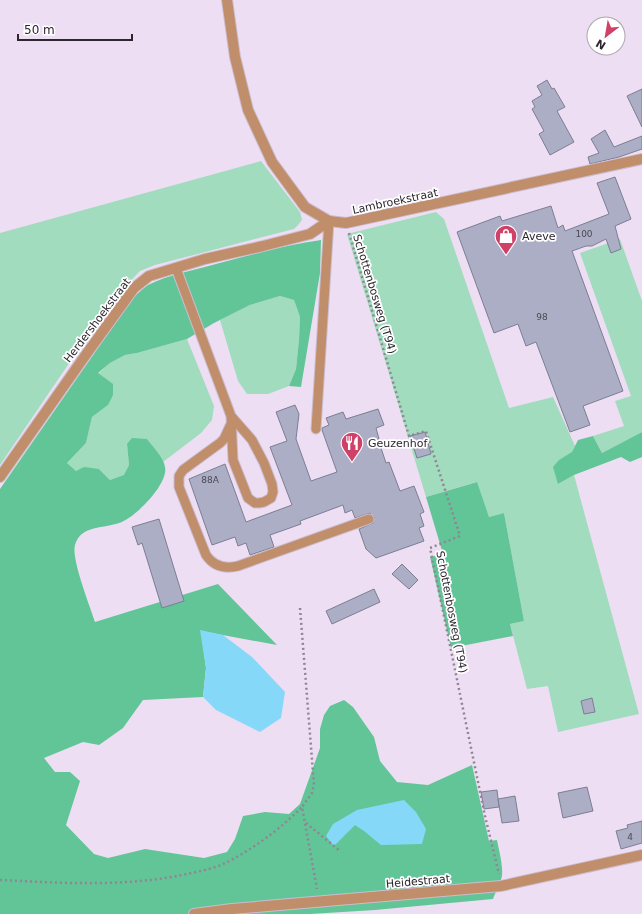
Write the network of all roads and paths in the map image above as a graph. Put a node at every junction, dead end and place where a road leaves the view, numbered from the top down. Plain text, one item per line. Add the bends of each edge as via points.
1 (227, 0) edge
2 (642, 159) edge
3 (329, 221) junction
4 (346, 223) junction
5 (176, 268) junction
6 (231, 419) junction
7 (316, 430) dead end
8 (0, 477) edge
9 (369, 518) dead end
10 (300, 608) dead end
11 (302, 806) junction
12 (305, 823) junction
13 (340, 851) dead end
14 (642, 855) edge
15 (0, 880) edge
16 (501, 886) junction
17 (320, 902) junction
18 (194, 914) edge

1 - 3 street, Lambroekstraat via 235,57 248,110 272,162 305,207
2 - 4 street, Lambroekstraat
3 - 4 street, Lambroekstraat
3 - 5 street, Herdershoekstraat via 310,234
3 - 7 lane
4 - 16 path, Schottenbosweg (T94) via 409,436 426,431 460,536 430,548
5 - 6 lane
5 - 8 street, Herdershoekstraat via 149,276 134,288
6 - 6 lane via 233,460 248,498 259,503 268,500 273,489 264,463 252,440
6 - 9 lane via 229,431 224,439 188,465 179,476 179,487 206,555 213,562 229,568 238,566
10 - 11 path via 314,785 312,793
11 - 12 path
11 - 15 path via 287,822 252,847 220,865 202,871 157,880 90,884
12 - 13 path
12 - 17 path
14 - 16 street, Heidestraat
16 - 17 street, Heidestraat
17 - 18 street, Heidestraat

